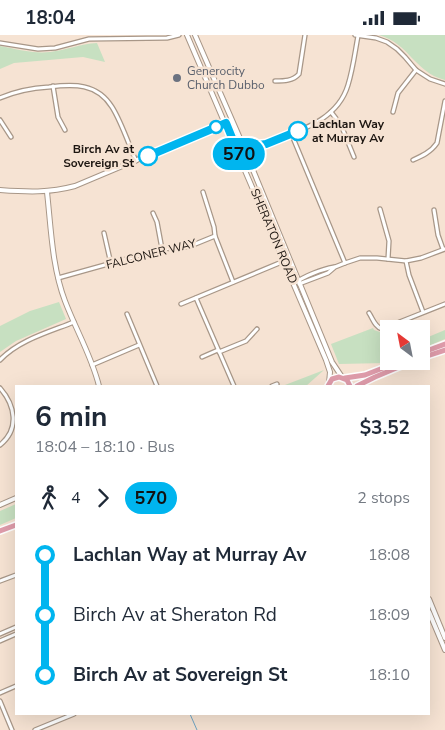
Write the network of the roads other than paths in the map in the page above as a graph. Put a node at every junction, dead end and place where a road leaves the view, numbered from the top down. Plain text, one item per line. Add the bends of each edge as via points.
1 (179, 35) edge
2 (187, 35) edge
3 (195, 35) edge
4 (305, 35) edge
5 (356, 35) edge
6 (0, 43) edge
7 (416, 70) junction
8 (276, 81) dead end
9 (445, 85) edge
10 (53, 86) junction
11 (0, 98) edge
12 (445, 101) edge
13 (331, 112) junction
14 (393, 112) dead end
15 (0, 120) edge
16 (232, 120) junction
17 (226, 123) junction
18 (65, 131) dead end
19 (291, 133) junction
20 (11, 137) dead end
21 (245, 152) junction
22 (239, 155) junction
23 (354, 157) dead end
24 (413, 160) dead end
25 (136, 161) junction
26 (0, 190) edge
27 (47, 192) junction
28 (202, 192) dead end
29 (380, 209) dead end
30 (434, 210) dead end
31 (154, 213) dead end
32 (104, 233) dead end
33 (215, 236) junction
34 (162, 249) junction
35 (444, 249) edge
36 (388, 259) junction
37 (287, 260) junction
38 (406, 261) junction
39 (345, 263) junction
40 (111, 264) junction
41 (58, 278) junction
42 (233, 282) junction
43 (297, 283) junction
44 (196, 298) junction
45 (181, 304) dead end
46 (445, 304) edge
47 (423, 312) junction
48 (370, 313) dead end
49 (127, 314) dead end
50 (74, 322) junction
51 (257, 329) dead end
52 (445, 344) edge
53 (139, 345) junction
54 (445, 349) edge
55 (430, 350) edge
56 (219, 351) junction
57 (430, 355) edge
58 (202, 357) dead end
59 (0, 360) edge
60 (92, 365) junction
61 (380, 369) edge
62 (392, 370) edge
63 (343, 378) junction
64 (329, 384) edge
65 (100, 385) edge
66 (157, 385) edge
67 (234, 385) edge
68 (350, 385) edge
69 (359, 385) edge
70 (0, 388) edge
71 (14, 407) edge
72 (0, 445) edge
73 (15, 498) edge
74 (0, 505) edge
75 (15, 525) edge
76 (0, 531) edge
77 (15, 575) edge
78 (0, 581) edge
79 (430, 601) edge
80 (430, 614) edge
81 (15, 627) edge
82 (0, 634) edge
83 (15, 634) edge
84 (445, 638) edge
85 (0, 641) edge
86 (445, 650) edge
87 (15, 686) edge
88 (0, 693) edge
89 (0, 701) edge
90 (72, 715) edge
91 (12, 730) edge
92 (35, 730) edge

1 - 6 street via 168,38 89,39 38,49
2 - 17 street, SHERATON ROAD
3 - 16 street, SHERATON ROAD
4 - 8 street via 299,74 288,80
5 - 7 street via 388,43
5 - 13 street via 348,86
7 - 9 street
7 - 14 street via 401,87
10 - 11 street
10 - 18 street via 58,117
10 - 25 street via 83,86 104,97 117,116
12 - 24 street via 437,143 433,149
13 - 19 street via 314,124
13 - 23 street via 341,125
15 - 20 street
16 - 17 street
16 - 21 street, SHERATON ROAD
17 - 22 street, SHERATON ROAD
17 - 25 street
19 - 21 street
19 - 39 street
21 - 22 street
21 - 37 street, SHERATON ROAD
22 - 37 street, SHERATON ROAD
25 - 27 street via 75,186
26 - 27 street
27 - 41 street
28 - 33 street
29 - 36 street via 389,241
30 - 35 street
31 - 34 street
32 - 40 street
33 - 34 street, FALCONER WAY via 188,247
33 - 42 street
34 - 40 street, FALCONER WAY
35 - 38 street
36 - 38 street
36 - 39 street via 369,257
37 - 42 street
37 - 43 street, SHERATON ROAD
38 - 47 street
39 - 43 street
40 - 41 street, FALCONER WAY
41 - 50 street
42 - 44 street
43 - 63 street, SHERATON ROAD via 332,362
43 - 64 street, SHERATON ROAD via 326,360
44 - 45 street
44 - 56 street
46 - 47 street
47 - 48 street via 382,329 378,328
49 - 53 street
50 - 59 street via 21,344
50 - 60 street
51 - 56 street via 246,341
52 - 55 highway
53 - 60 street
53 - 66 street
54 - 57 highway
56 - 58 street
56 - 67 street
60 - 65 street
61 - 63 highway
62 - 69 highway
63 - 64 highway via 334,378
63 - 68 highway
70 - 71 street
71 - 72 street via 10,432
73 - 74 street
75 - 76 highway
77 - 78 street
79 - 84 street
80 - 86 street
81 - 82 street
83 - 85 street
87 - 88 street
89 - 91 street
90 - 92 street

